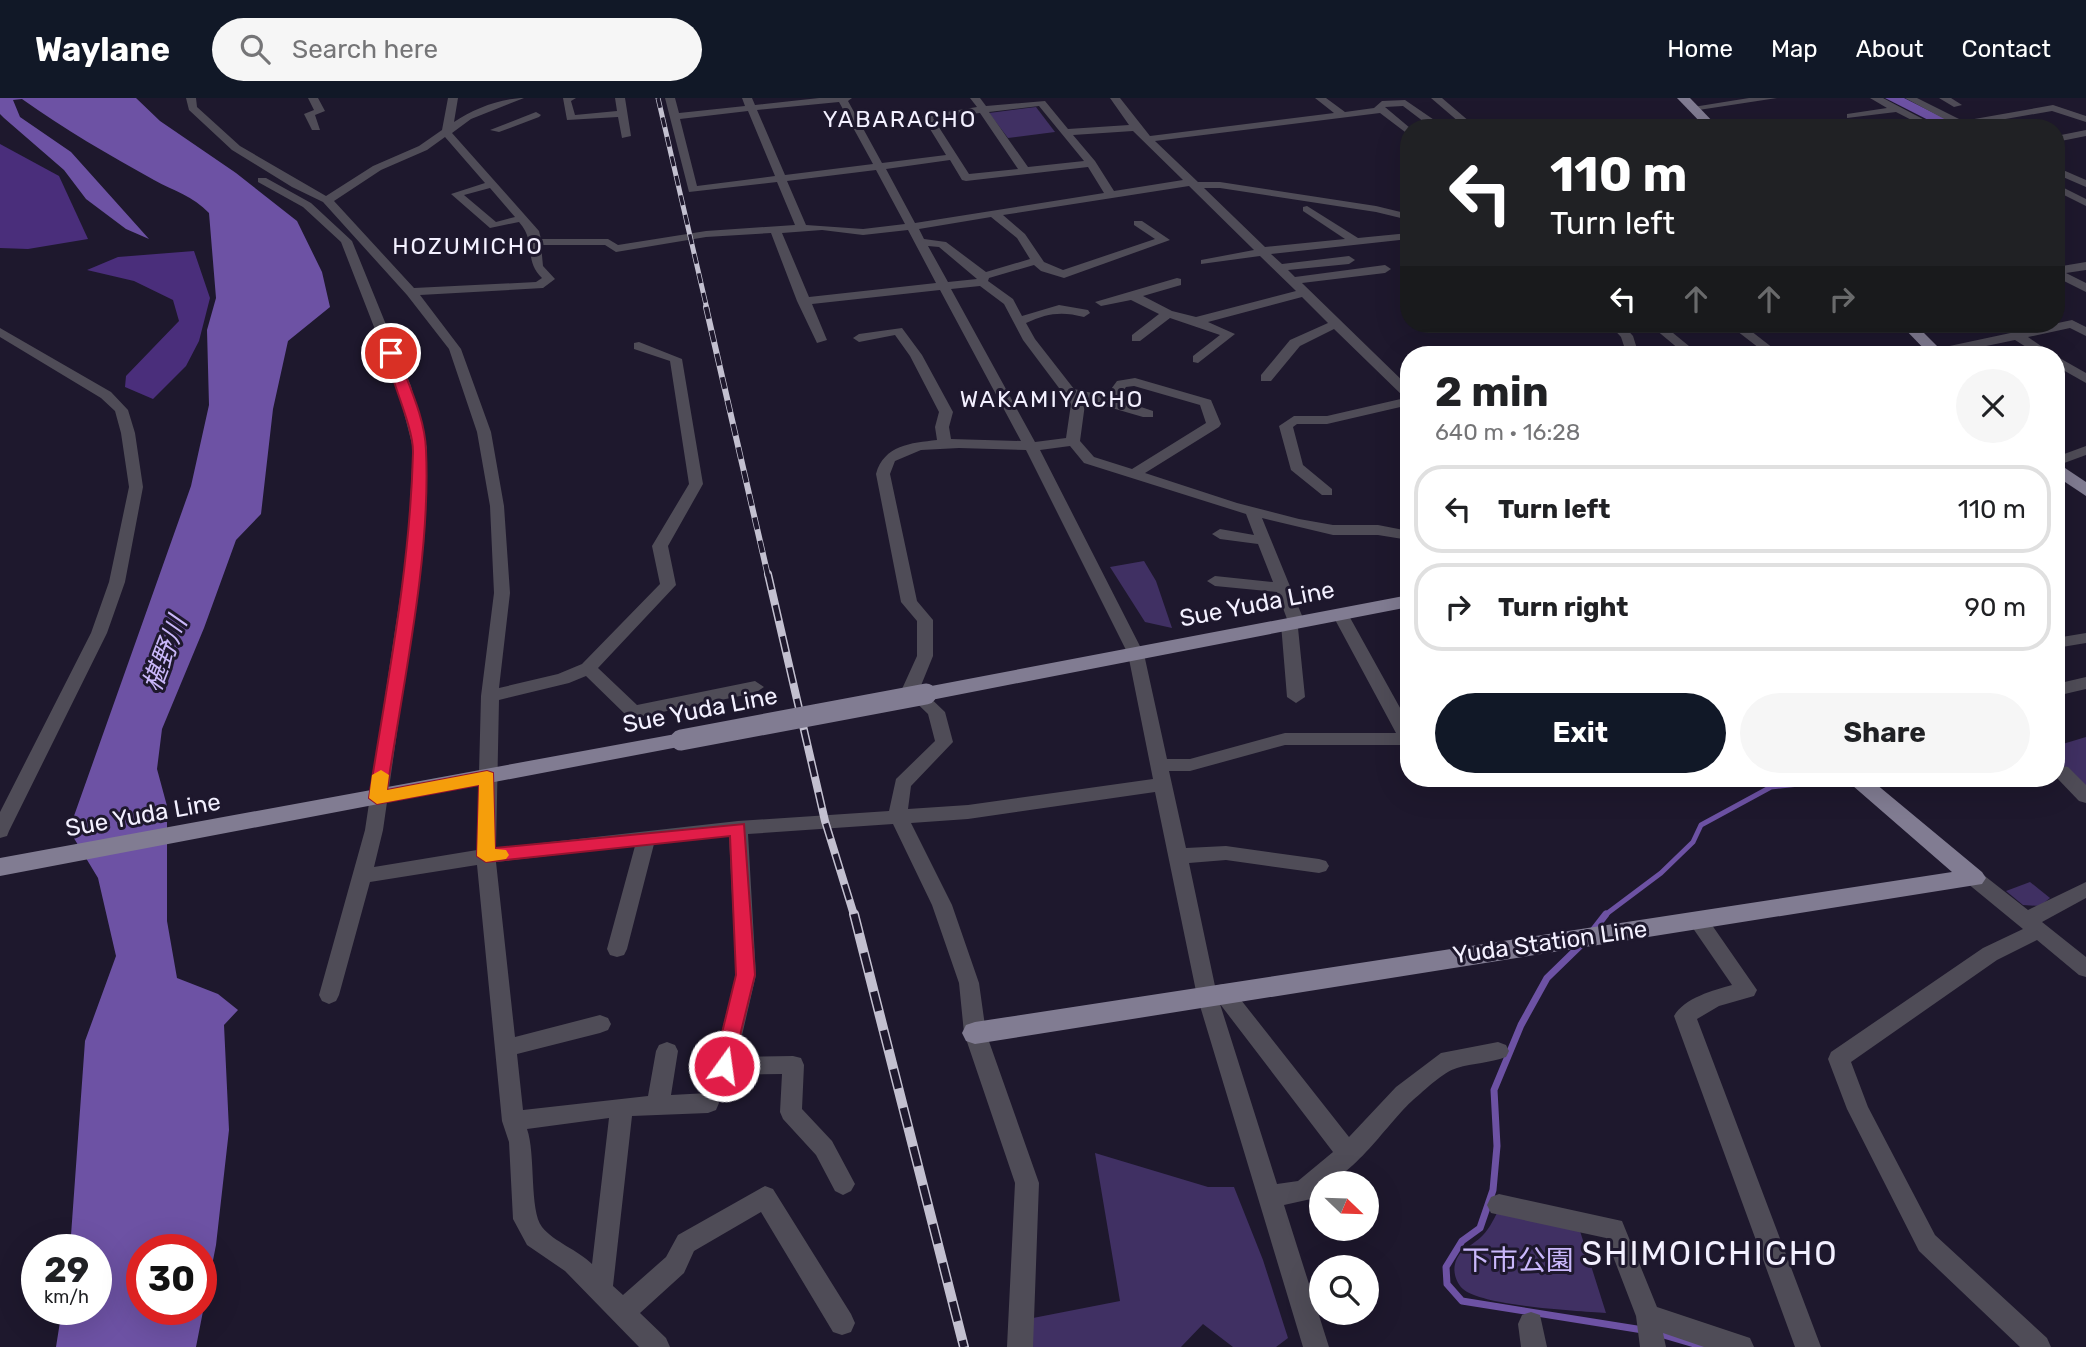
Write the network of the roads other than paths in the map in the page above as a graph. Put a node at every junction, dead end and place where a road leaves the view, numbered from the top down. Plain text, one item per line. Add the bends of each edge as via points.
1 (191, 98) edge
2 (313, 98) edge
3 (453, 98) edge
4 (519, 98) edge
5 (571, 98) edge
6 (620, 98) edge
7 (670, 98) edge
8 (844, 98) edge
9 (975, 98) edge
10 (1115, 98) edge
11 (1320, 98) edge
12 (1436, 98) edge
13 (1683, 98) edge
14 (1772, 98) edge
15 (1875, 98) edge
16 (1910, 98) edge
17 (1944, 98) edge
18 (749, 103) edge
19 (1956, 104) dead end
20 (1692, 108) junction
21 (1898, 109) junction
22 (983, 110) junction
23 (1382, 110) junction
24 (479, 114) junction
25 (622, 114) junction
26 (536, 115) dead end
27 (1343, 115) junction
28 (676, 116) junction
29 (1850, 116) dead end
30 (1426, 119) edge
31 (1461, 119) edge
32 (1704, 119) edge
33 (1919, 119) edge
34 (1952, 119) edge
35 (2000, 119) edge
36 (2086, 119) edge
37 (1400, 125) edge
38 (316, 128) dead end
39 (1136, 128) junction
40 (495, 130) junction
41 (1065, 132) junction
42 (447, 133) junction
43 (2085, 134) edge
44 (626, 136) dead end
45 (2065, 137) edge
46 (1149, 139) junction
47 (504, 141) dead end
48 (952, 157) junction
49 (1091, 163) junction
50 (878, 166) junction
51 (1025, 171) junction
52 (2065, 174) edge
53 (781, 179) junction
54 (262, 180) dead end
55 (494, 184) junction
56 (1195, 184) junction
57 (2086, 184) edge
58 (296, 185) junction
59 (2065, 192) edge
60 (1110, 194) junction
61 (327, 200) junction
62 (2086, 202) edge
63 (1307, 209) dead end
64 (1346, 212) dead end
65 (995, 215) junction
66 (1400, 215) edge
67 (522, 218) junction
68 (1324, 219) junction
69 (1138, 223) dead end
70 (909, 227) junction
71 (802, 229) junction
72 (335, 230) junction
73 (776, 231) junction
74 (1400, 236) edge
75 (1353, 239) junction
76 (538, 242) junction
77 (919, 242) junction
78 (1262, 251) junction
79 (1349, 260) dead end
80 (1035, 261) junction
81 (1205, 261) dead end
82 (2086, 266) edge
83 (1278, 268) junction
84 (1385, 270) dead end
85 (2065, 270) edge
86 (2065, 277) edge
87 (983, 279) junction
88 (1291, 281) junction
89 (1177, 282) dead end
90 (943, 288) junction
91 (2086, 288) edge
92 (411, 292) junction
93 (1303, 293) junction
94 (1133, 296) junction
95 (803, 301) junction
96 (1101, 302) dead end
97 (1084, 313) dead end
98 (1168, 314) junction
99 (2086, 320) edge
100 (1021, 321) junction
101 (1196, 321) junction
102 (1335, 324) junction
103 (2072, 324) junction
104 (2065, 326) edge
105 (0, 332) edge
106 (2086, 332) edge
107 (1667, 333) edge
108 (1746, 333) edge
109 (2034, 333) edge
110 (2017, 337) junction
111 (859, 338) dead end
112 (1136, 338) dead end
113 (821, 340) dead end
114 (639, 346) dead end
115 (1683, 346) edge
116 (1764, 346) edge
117 (1976, 346) edge
118 (2032, 346) edge
119 (1198, 359) dead end
120 (2065, 366) edge
121 (1266, 378) dead end
122 (2086, 379) edge
123 (1400, 386) edge
124 (1072, 393) junction
125 (1109, 401) junction
126 (1400, 403) edge
127 (1149, 414) dead end
128 (1073, 441) junction
129 (945, 444) junction
130 (1029, 446) junction
131 (2086, 450) edge
132 (2065, 458) edge
133 (1134, 474) junction
134 (2065, 474) edge
135 (2086, 491) edge
136 (1327, 492) dead end
137 (1252, 511) junction
138 (1220, 534) dead end
139 (1400, 534) edge
140 (1265, 541) junction
141 (1215, 580) dead end
142 (1283, 588) junction
143 (1400, 603) edge
144 (1340, 614) junction
145 (1293, 623) junction
146 (2086, 638) edge
147 (2065, 642) edge
148 (1136, 654) junction
149 (588, 668) junction
150 (2086, 683) edge
151 (755, 687) dead end
152 (2065, 688) edge
153 (491, 696) junction
154 (1296, 697) dead end
155 (1400, 724) edge
156 (1400, 739) edge
157 (1161, 765) junction
158 (2065, 775) edge
159 (487, 777) junction
160 (1165, 785) junction
161 (1865, 787) edge
162 (2086, 796) edge
163 (368, 800) junction
164 (898, 816) junction
165 (738, 828) junction
166 (0, 831) edge
167 (646, 840) junction
168 (486, 856) junction
169 (1179, 856) junction
170 (1319, 866) dead end
171 (0, 867) edge
172 (361, 876) junction
173 (1973, 878) junction
174 (2086, 889) edge
175 (1698, 921) junction
176 (2033, 925) junction
177 (617, 949) dead end
178 (2086, 969) edge
179 (1215, 994) junction
180 (329, 995) dead end
181 (600, 1024) dead end
182 (975, 1033) junction
183 (507, 1048) junction
184 (667, 1051) dead end
185 (1498, 1051) dead end
186 (708, 1103) dead end
187 (658, 1105) junction
188 (622, 1107) junction
189 (513, 1121) junction
190 (1348, 1154) junction
191 (843, 1184) dead end
192 (1269, 1196) junction
193 (1499, 1205) dead end
194 (600, 1287) junction
195 (623, 1312) junction
196 (1648, 1316) junction
197 (842, 1323) dead end
198 (657, 1347) edge
199 (1020, 1347) edge
200 (1316, 1347) edge
201 (1653, 1347) edge
202 (1741, 1347) edge
203 (1808, 1347) edge
204 (2038, 1347) edge

1 - 58 street via 192,108 209,126
2 - 38 street via 320,111 309,114
3 - 42 street
4 - 24 street
5 - 25 street via 566,100 571,118
6 - 25 street
7 - 28 street
8 - 18 street
8 - 50 street
9 - 22 street
10 - 39 street
11 - 27 street
12 - 31 street
13 - 20 main road
14 - 20 street
15 - 21 street
16 - 34 street
17 - 19 street
18 - 28 street
18 - 53 street
20 - 32 main road
21 - 29 street
21 - 33 street
22 - 41 street via 1042,103
22 - 48 street via 927,116
22 - 51 street
23 - 27 street
23 - 30 street via 1382,104 1405,103
23 - 37 street
24 - 40 street
24 - 42 street
25 - 44 street
26 - 40 street
27 - 46 street
28 - 53 street via 694,190
35 - 36 street via 2053,108
39 - 41 street
39 - 46 street
40 - 47 street
41 - 49 street
42 - 55 street
42 - 61 street via 377,168
43 - 45 street
46 - 56 street
48 - 50 street
48 - 51 street via 966,178
49 - 51 street
49 - 60 street
50 - 53 street
50 - 70 street
52 - 57 street
53 - 71 street
54 - 72 street via 307,205
55 - 67 street
55 - 67 street via 456,194 494,226
56 - 60 street
56 - 66 street
56 - 78 street
58 - 61 street
58 - 72 street via 331,219
59 - 62 street
60 - 65 street
61 - 92 street
63 - 68 street
64 - 68 street
65 - 70 street
65 - 80 street via 1024,238
67 - 76 street
68 - 75 street
69 - 80 street via 1164,240 1064,274
70 - 71 street via 863,232
70 - 77 street
71 - 73 street
72 - 163 street via 354,256 404,386 420,448 416,544
73 - 76 street via 706,234 616,249 608,243
73 - 95 street
74 - 75 street
75 - 78 street
76 - 92 street via 537,267 549,279 539,285
77 - 87 street via 942,244
77 - 90 street
78 - 81 street
78 - 83 street
79 - 83 street
80 - 87 street
82 - 85 street
83 - 88 street
84 - 88 street
86 - 91 street
87 - 90 street
87 - 100 street via 1009,302
88 - 93 street
89 - 94 street
90 - 95 street
90 - 130 street
92 - 153 street via 455,349 484,432 497,506 502,593
93 - 101 street
93 - 102 street
94 - 96 street
94 - 98 street
95 - 113 street
97 - 100 street via 1047,308
98 - 101 street
98 - 112 street
99 - 103 street
100 - 124 street via 1029,340
101 - 119 street via 1229,334
102 - 121 street via 1295,342
102 - 123 street
103 - 104 street
103 - 106 street
105 - 166 street via 106,395 121,410 136,487 117,582 99,633
107 - 115 street
108 - 116 street
109 - 110 street
110 - 117 street
110 - 118 street
111 - 129 street via 898,331 946,412 942,427
114 - 149 street via 676,359 696,484 660,546 668,585
120 - 122 street
124 - 125 street
124 - 128 street via 1078,404
125 - 127 street
125 - 133 street via 1122,384 1135,382 1206,403 1214,425
126 - 136 street via 1327,420 1294,420 1286,426 1296,467
128 - 130 street
128 - 133 street via 1089,460
129 - 130 street
129 - 164 street via 893,455 883,474 909,602 925,620 925,656 911,690 936,712 944,742 902,784
130 - 148 street
131 - 132 street
133 - 137 street
134 - 135 main road
137 - 139 street via 1333,530
137 - 140 street
138 - 140 street
140 - 142 street
141 - 142 street
142 - 145 street
143 - 144 main road, Sue Yuda Line
144 - 145 main road, Sue Yuda Line
144 - 155 street
145 - 148 main road, Sue Yuda Line
145 - 154 street
146 - 147 street
148 - 157 street
148 - 159 main road, Sue Yuda Line, bridge
149 - 151 street via 633,712
149 - 153 street
150 - 152 street
153 - 159 street
156 - 157 street via 1285,739 1190,765
157 - 160 street
158 - 162 street
159 - 163 main road, Sue Yuda Line
159 - 168 street
160 - 164 street via 968,812
160 - 169 street
161 - 173 main road
163 - 171 main road, Sue Yuda Line
163 - 172 street via 374,830
164 - 165 street
164 - 182 street via 942,905 969,983
165 - 167 street
165 - 191 street via 746,975 724,1066 793,1065 791,1112 824,1148
167 - 168 street
167 - 177 street
168 - 172 street
168 - 183 street
169 - 170 street via 1226,853
169 - 179 street
172 - 180 street
173 - 175 main road, Yuda Station Line
173 - 176 street
174 - 176 street
175 - 179 main road, Yuda Station Line
175 - 203 street via 1747,990 1713,999 1685,1016
176 - 178 street
176 - 204 street via 1839,1059 1858,1109 1927,1243
179 - 182 main road, Yuda Station Line
179 - 190 street
179 - 192 street
181 - 183 street
182 - 199 street via 1027,1183
183 - 189 street
184 - 187 street
185 - 190 street via 1449,1060 1404,1094
186 - 187 street
187 - 188 street
188 - 189 street
188 - 194 street
189 - 194 street via 520,1142 525,1219 535,1237
190 - 192 street via 1303,1191
192 - 200 street
193 - 196 street via 1614,1229
194 - 195 street
195 - 197 street via 675,1265 686,1243 765,1197
195 - 198 street
196 - 201 street
196 - 202 street

